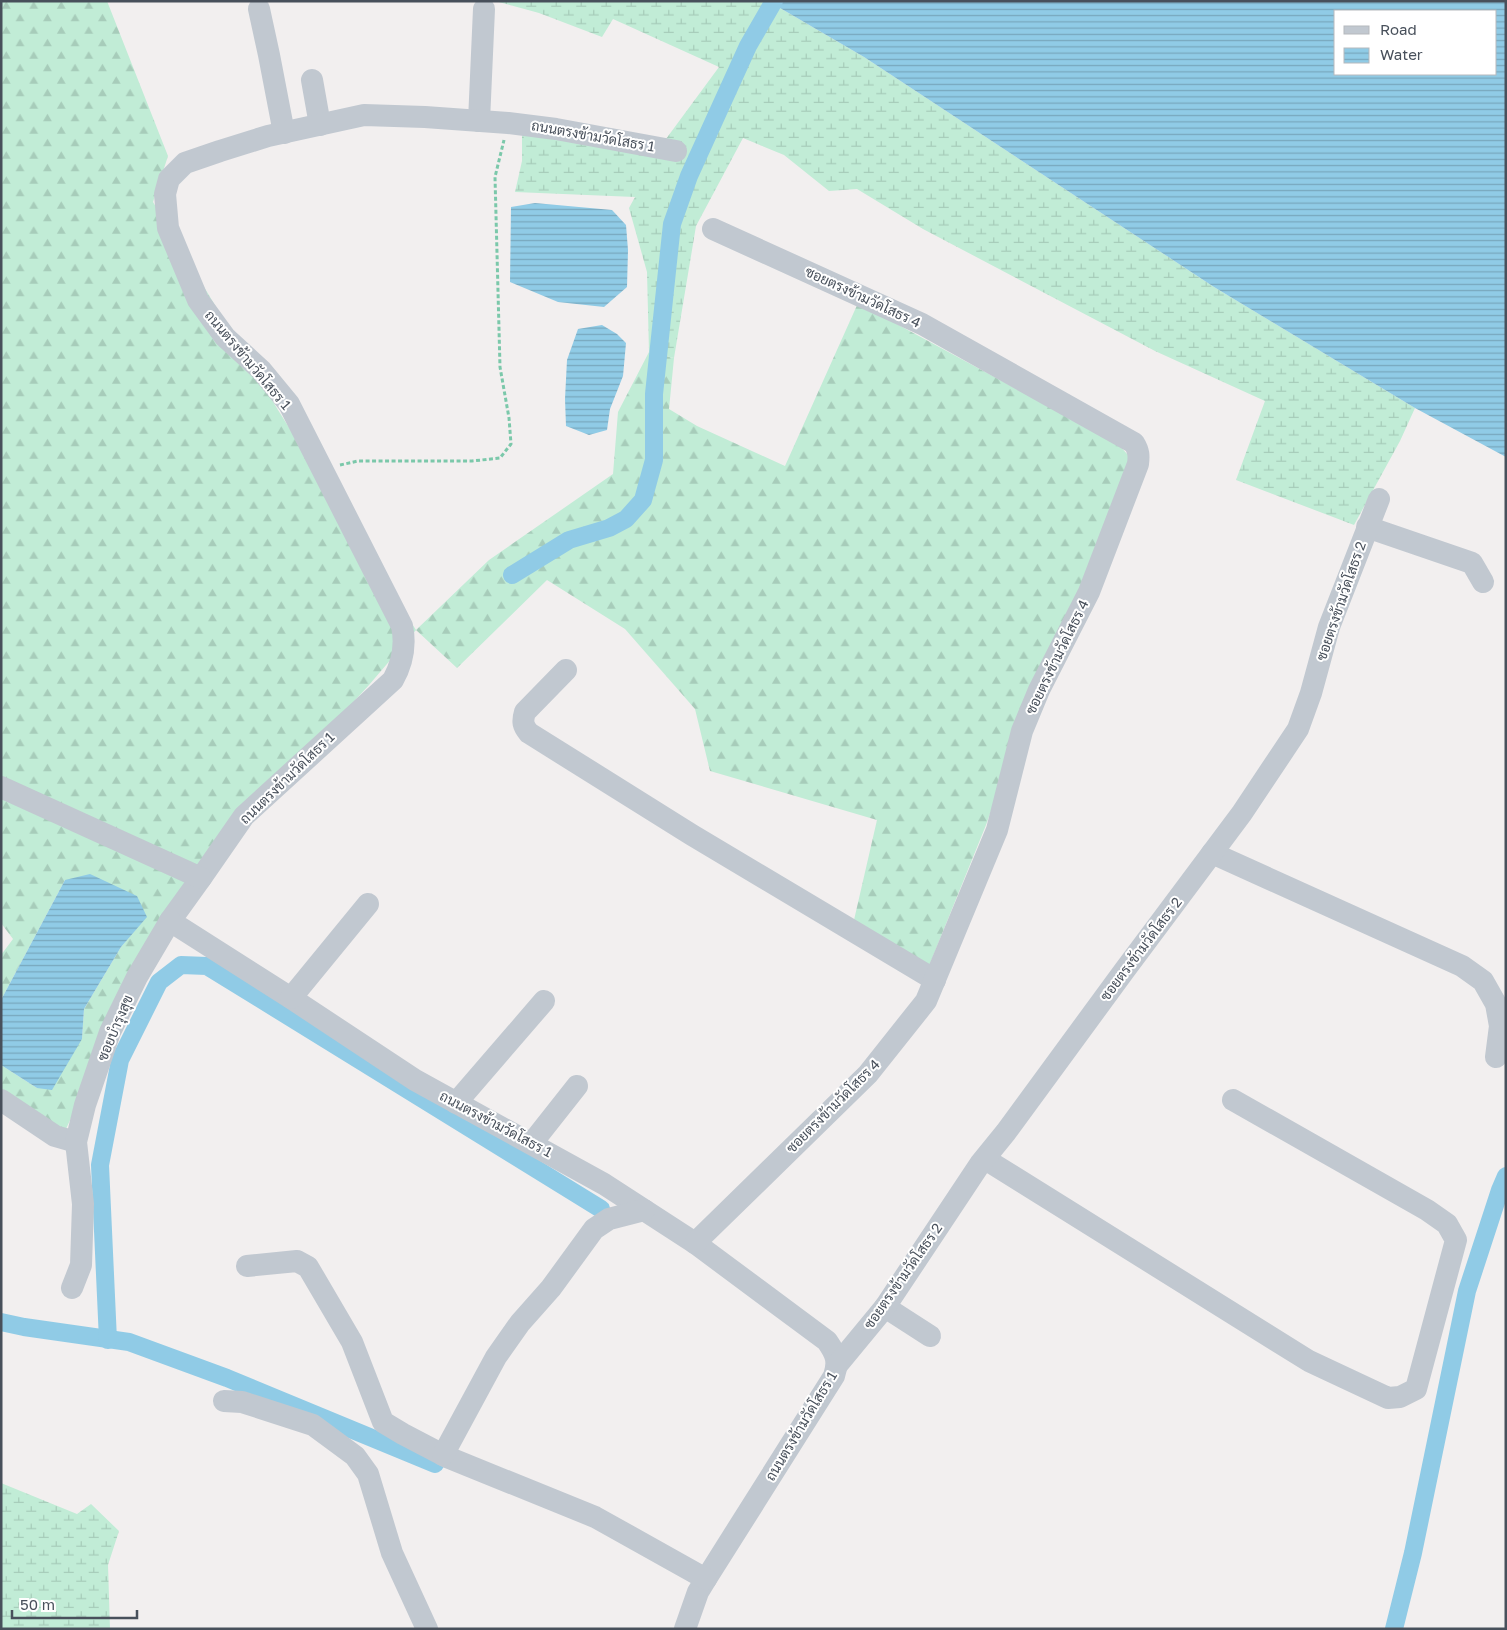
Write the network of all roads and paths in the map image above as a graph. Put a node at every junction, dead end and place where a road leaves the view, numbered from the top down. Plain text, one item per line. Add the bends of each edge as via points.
1 (258, 9) dead end
2 (484, 9) dead end
3 (312, 80) dead end
4 (479, 121) junction
5 (508, 123) junction
6 (320, 125) junction
7 (284, 133) junction
8 (676, 151) dead end
9 (713, 229) dead end
10 (322, 470) junction
11 (1379, 499) dead end
12 (1368, 527) junction
13 (1483, 582) dead end
14 (566, 670) dead end
15 (1, 788) edge
16 (1212, 854) junction
17 (202, 878) junction
18 (368, 904) dead end
19 (170, 921) junction
20 (935, 980) junction
21 (291, 998) junction
22 (544, 1001) dead end
23 (1496, 1058) dead end
24 (577, 1086) dead end
25 (1, 1100) edge
26 (1234, 1100) dead end
27 (456, 1103) junction
28 (76, 1142) junction
29 (532, 1143) junction
30 (985, 1159) junction
31 (644, 1210) junction
32 (695, 1243) junction
33 (247, 1266) dead end
34 (72, 1288) dead end
35 (885, 1307) junction
36 (930, 1336) dead end
37 (838, 1364) junction
38 (224, 1401) dead end
39 (443, 1455) junction
40 (706, 1579) junction
41 (427, 1629) edge
42 (685, 1629) edge

1 - 7 street
2 - 4 street
3 - 6 street
4 - 5 street, ถนนตรงข้ามวัดโสธร 1
4 - 6 street, ถนนตรงข้ามวัดโสธร 1 via 364,115
5 - 8 street, ถนนตรงข้ามวัดโสธร 1
5 - 10 path via 495,177 500,367 511,444 500,458 358,461
6 - 7 street, ถนนตรงข้ามวัดโสธร 1
7 - 10 street, ถนนตรงข้ามวัดโสธร 1 via 185,163 169,179 164,194 168,228 198,300 225,337 260,370 289,404
9 - 20 street, ซอยตรงข้ามวัดโสธร 4 via 922,324 1134,443 1138,450 1138,464 1089,592 1022,731 997,830
10 - 17 street, ถนนตรงข้ามวัดโสธร 1 via 402,626 404,640 399,668 393,680 244,816
11 - 12 street, ซอยตรงข้ามวัดโสธร 2
12 - 13 street via 1472,563
12 - 16 street, ซอยตรงข้ามวัดโสธร 2 via 1329,627 1298,729
14 - 20 street via 525,712 523,725 529,734 692,836
15 - 17 street
16 - 23 street via 1462,966 1482,981 1496,1004 1500,1026
16 - 30 street, ซอยตรงข้ามวัดโสธร 2
17 - 19 street, ถนนตรงข้ามวัดโสธร 1
18 - 21 street
19 - 21 street, ถนนตรงข้ามวัดโสธร 1
19 - 28 street, ซอยบำรุงสุข via 137,976 110,1032
20 - 32 street, ซอยตรงข้ามวัดโสธร 4 via 926,1001 868,1074
21 - 27 street, ถนนตรงข้ามวัดโสธร 1 via 415,1080
22 - 27 street
24 - 29 street
25 - 28 street via 55,1136
26 - 30 street via 1428,1210 1447,1224 1456,1240 1416,1389 1400,1397 1388,1398 1309,1361
27 - 29 street, ถนนตรงข้ามวัดโสธร 1
28 - 34 street, ซอยบำรุงสุข via 83,1204 81,1265
29 - 31 street, ถนนตรงข้ามวัดโสธร 1
30 - 35 street, ซอยตรงข้ามวัดโสธร 2
31 - 32 street, ถนนตรงข้ามวัดโสธร 1
31 - 39 street via 609,1219 594,1229 496,1357
32 - 37 street, ถนนตรงข้ามวัดโสธร 1 via 827,1341
33 - 39 street via 297,1261 308,1267 352,1342 383,1422
35 - 36 street
35 - 37 street, ซอยตรงข้ามวัดโสธร 2
37 - 40 street, ถนนตรงข้ามวัดโสธร 1 via 834,1376
38 - 41 street via 242,1402 313,1425 355,1456 368,1474 392,1553
39 - 40 street via 595,1517
40 - 42 street, ถนนตรงข้ามวัดโสธร 1

